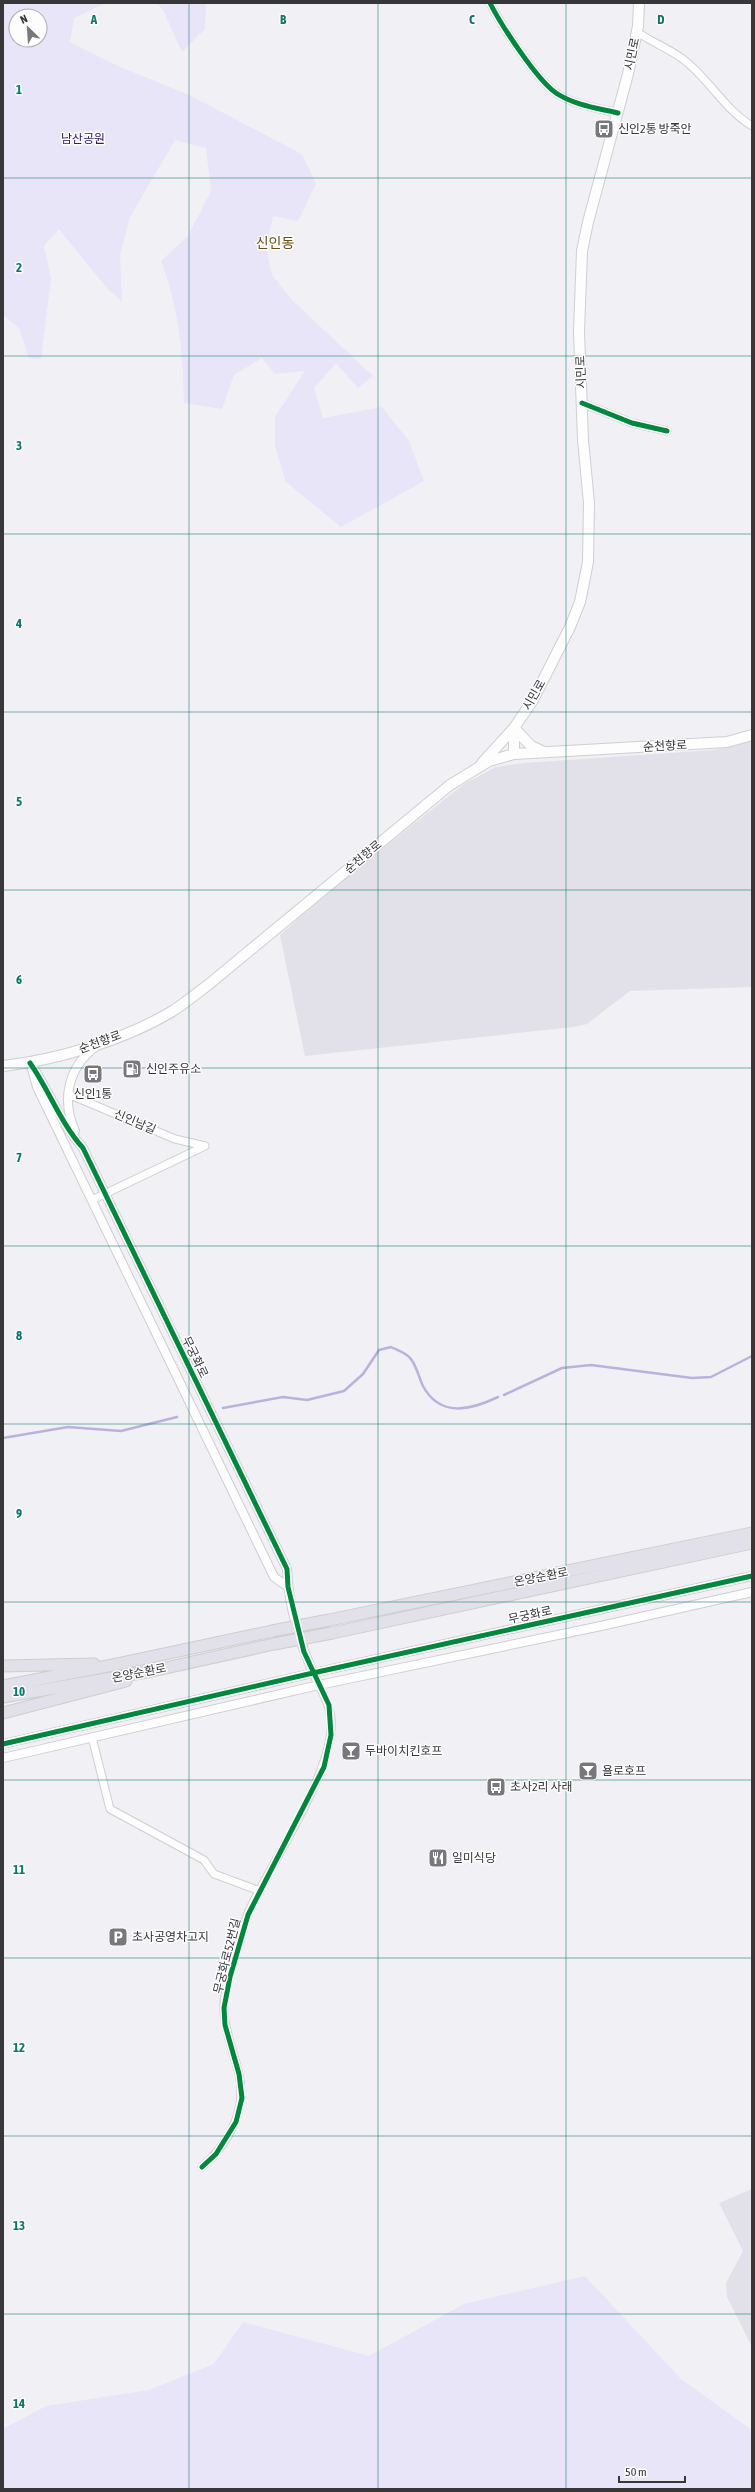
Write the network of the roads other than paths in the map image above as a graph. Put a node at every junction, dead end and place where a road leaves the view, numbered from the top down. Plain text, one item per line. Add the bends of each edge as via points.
1 (490, 3) edge
2 (639, 3) edge
3 (636, 32) junction
4 (618, 113) junction
5 (752, 126) edge
6 (582, 403) junction
7 (667, 431) dead end
8 (514, 728) junction
9 (752, 736) edge
10 (546, 753) junction
11 (514, 754) junction
12 (476, 768) junction
13 (104, 1041) junction
14 (30, 1063) junction
15 (3, 1066) edge
16 (68, 1094) junction
17 (83, 1148) junction
18 (105, 1194) junction
19 (92, 1200) junction
20 (752, 1533) edge
21 (752, 1543) edge
22 (752, 1576) edge
23 (288, 1587) junction
24 (752, 1592) edge
25 (113, 1665) junction
26 (3, 1666) edge
27 (152, 1671) junction
28 (313, 1673) junction
29 (319, 1684) junction
30 (3, 1686) edge
31 (3, 1697) edge
32 (3, 1713) edge
33 (92, 1737) junction
34 (3, 1744) edge
35 (3, 1758) edge
36 (260, 1891) junction
37 (202, 2167) dead end

1 - 4 street via 537,72 555,92 575,102
2 - 3 main road, 시민로
3 - 4 main road, 시민로
3 - 5 street via 651,43 667,48 685,61 740,119
4 - 6 main road, 시민로 via 582,251 579,292
6 - 7 street via 632,423
6 - 8 main road, 시민로 via 589,503 588,562 580,602 533,700
8 - 10 main road via 531,746
8 - 11 main road
8 - 12 main road, 시민로
9 - 10 main road, 순천향로 via 727,742
10 - 11 main road, 순천향로
11 - 12 main road, 순천향로
12 - 13 main road, 순천향로 via 450,785 208,985 170,1012
13 - 14 main road, 순천향로
13 - 16 street via 75,1069
14 - 15 main road, 순천향로
14 - 17 street, 무궁화로 via 44,1083 73,1138
14 - 19 street, 무궁화로 via 37,1087
16 - 17 street via 70,1119
16 - 18 street, 신인남길 via 175,1139 205,1146
17 - 18 street, 무궁화로
18 - 19 street
18 - 23 street, 무궁화로 via 287,1570
19 - 23 street, 무궁화로 via 274,1577
20 - 25 highway, 온양순환로, bridge
21 - 27 highway, 온양순환로, bridge
22 - 28 street, 무궁화로
23 - 28 street, 무궁화로 via 304,1652
24 - 29 street
25 - 26 highway via 72,1663
25 - 30 highway, 온양순환로
27 - 31 highway, 온양순환로
27 - 32 highway via 109,1687
28 - 29 street, 무궁화로
28 - 34 street
29 - 33 street
29 - 36 street, 무궁화로52번길 via 331,1719 331,1735 324,1767
33 - 35 street
33 - 36 street via 110,1809 204,1860 214,1874
36 - 37 street, 무궁화로52번길 via 248,1915 224,2008 225,2025 239,2074 242,2098 236,2122 216,2154

